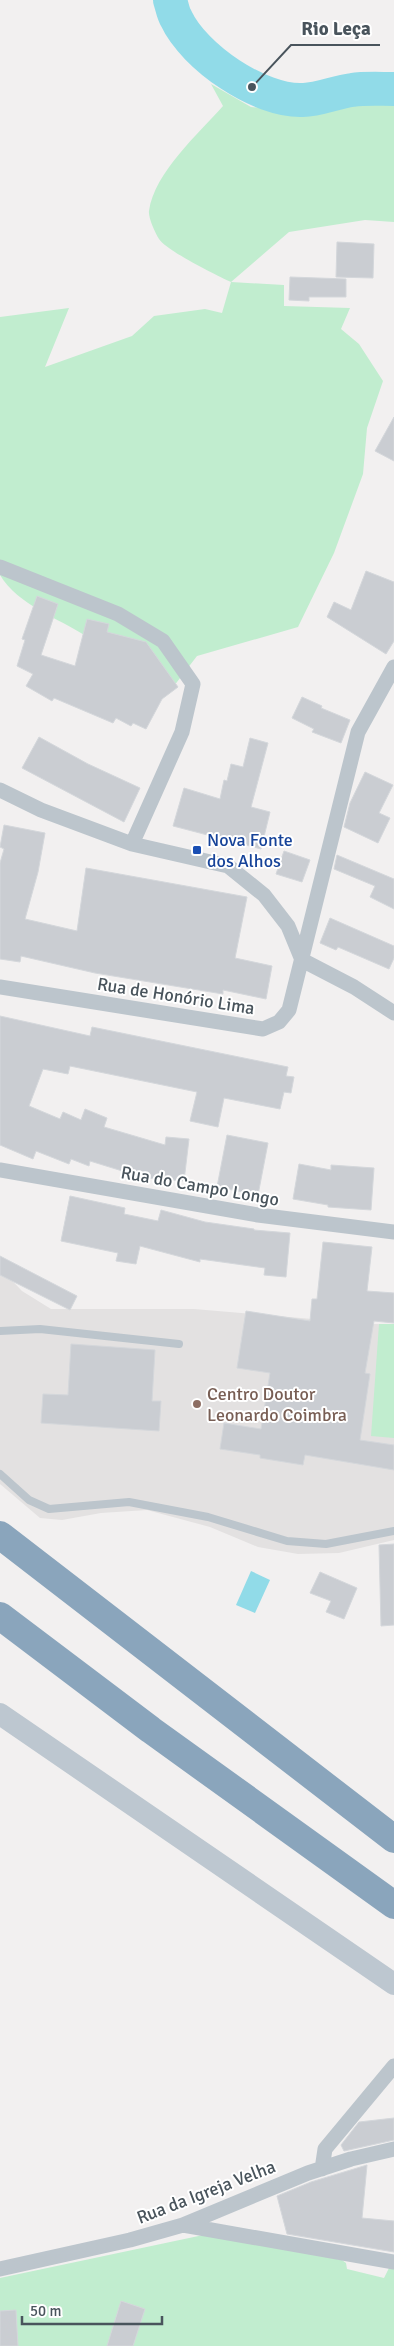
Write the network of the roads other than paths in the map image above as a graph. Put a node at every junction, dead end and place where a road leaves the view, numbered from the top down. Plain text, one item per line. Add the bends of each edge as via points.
1 (0, 567) edge
2 (394, 667) edge
3 (0, 790) edge
4 (132, 844) junction
5 (302, 960) junction
6 (0, 987) edge
7 (394, 1014) edge
8 (0, 1170) edge
9 (394, 1232) edge
10 (0, 1332) edge
11 (179, 1344) dead end
12 (0, 1474) edge
13 (394, 1531) edge
14 (0, 1535) edge
15 (0, 1616) edge
16 (0, 1714) edge
17 (394, 1839) edge
18 (394, 1905) edge
19 (394, 1984) edge
20 (394, 2066) edge
21 (394, 2149) edge
22 (322, 2169) junction
23 (183, 2225) junction
24 (394, 2262) edge
25 (0, 2269) edge

1 - 4 street via 118,614 163,641 193,684 182,732
2 - 5 street, Rua de Honório Lima via 358,732
3 - 4 street via 41,810
4 - 5 street via 228,866 243,876 264,895 288,926
5 - 6 street, Rua de Honório Lima via 289,1010 279,1022 263,1029
5 - 7 street via 354,987
8 - 9 street, Rua do Campo Longo via 258,1215
10 - 11 lane via 40,1329
12 - 13 lane via 29,1500 49,1509 129,1502 208,1517 287,1541 326,1544
14 - 17 highway
15 - 18 highway via 151,1730
16 - 19 street
20 - 22 street via 325,2149
21 - 22 street, Rua da Igreja Velha
22 - 23 street, Rua da Igreja Velha
23 - 24 street
23 - 25 street, Rua da Igreja Velha

